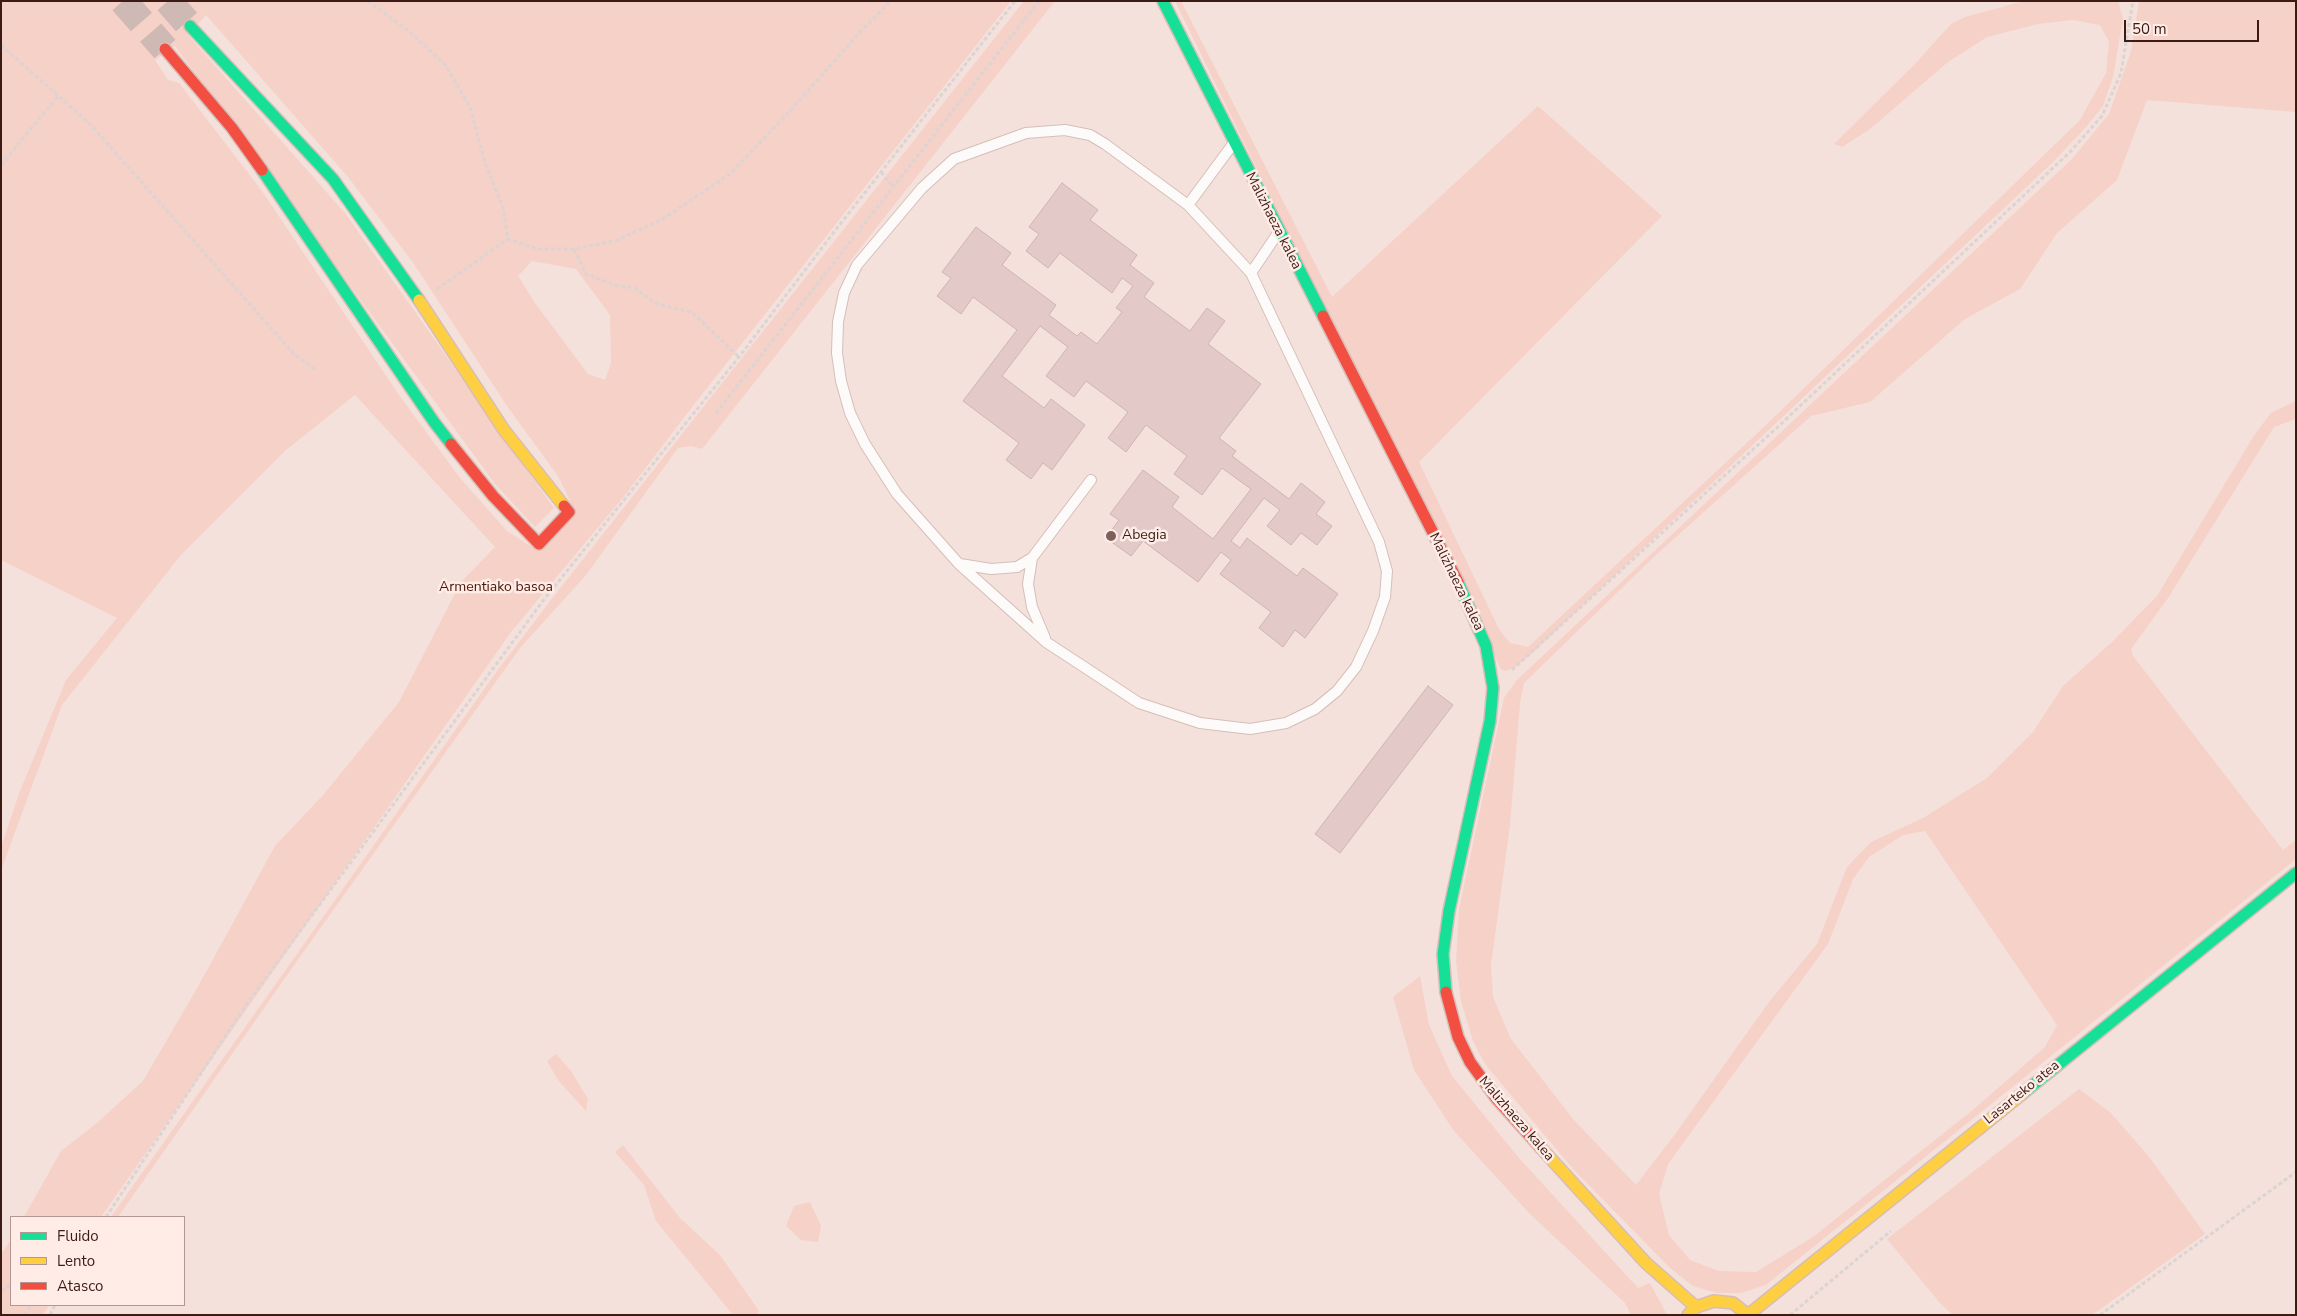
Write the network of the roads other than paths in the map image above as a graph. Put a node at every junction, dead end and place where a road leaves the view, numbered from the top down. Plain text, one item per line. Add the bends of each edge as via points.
1 (1163, 1) edge
2 (190, 26) tunnel mouth
3 (165, 49) tunnel mouth
4 (1234, 144) junction
5 (1188, 205) junction
6 (1279, 232) junction
7 (1251, 273) junction
8 (1091, 480) dead end
9 (1032, 558) junction
10 (959, 564) junction
11 (1046, 642) junction
12 (2296, 873) edge
13 (1692, 1311) edge
14 (1748, 1315) edge

1 - 4 street, Malizhaeza kalea
2 - 3 street via 333,179 421,302 504,430 569,512 539,544 493,496 434,422 287,204 232,128
4 - 5 lane
4 - 6 street, Malizhaeza kalea
5 - 7 lane
5 - 10 lane via 1090,135 1065,130 1026,133 954,159 922,188 857,265 844,293 838,322 837,353 850,413 865,444 897,494
6 - 7 lane
6 - 13 street, Malizhaeza kalea via 1479,625 1486,646 1493,688 1490,721 1445,937 1444,972 1453,1022 1470,1062 1496,1098
7 - 11 lane via 1379,542 1388,571 1385,597 1356,667 1338,692 1314,709 1286,723 1250,729 1200,723 1139,703
8 - 9 lane
9 - 10 lane via 1017,567 992,570
9 - 11 lane via 1028,584 1032,607
10 - 11 lane
12 - 14 street, Lasarteko atea
13 - 14 street via 1714,1301 1724,1301 1733,1303

